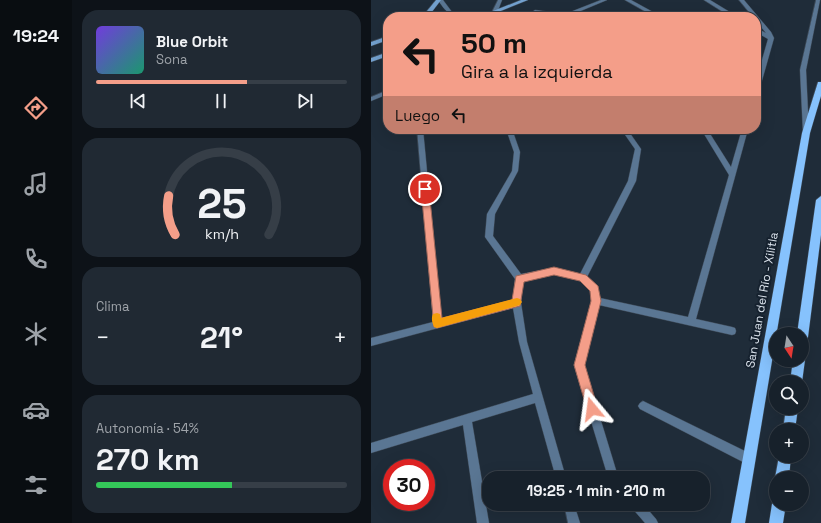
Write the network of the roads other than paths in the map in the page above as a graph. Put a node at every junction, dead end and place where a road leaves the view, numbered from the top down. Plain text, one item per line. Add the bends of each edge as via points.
1 (440, 0) edge
2 (500, 0) edge
3 (526, 0) edge
4 (605, 0) edge
5 (627, 0) edge
6 (706, 0) edge
7 (741, 0) edge
8 (818, 0) edge
9 (429, 12) edge
10 (449, 12) edge
11 (495, 12) joint
12 (579, 12) edge
13 (650, 12) edge
14 (726, 12) edge
15 (752, 12) edge
16 (761, 23) edge
17 (761, 33) edge
18 (771, 39) junction
19 (383, 40) edge
20 (371, 44) edge
21 (383, 56) edge
22 (371, 60) edge
23 (761, 74) edge
24 (821, 84) edge
25 (383, 94) edge
26 (371, 99) edge
27 (806, 133) junction
28 (420, 134) edge
29 (511, 134) edge
30 (627, 134) edge
31 (707, 134) edge
32 (744, 134) edge
33 (732, 174) junction
34 (821, 200) edge
35 (519, 278) junction
36 (582, 278) junction
37 (596, 301) junction
38 (517, 303) junction
39 (691, 322) junction
40 (437, 323) junction
41 (803, 327) edge
42 (732, 332) dead end
43 (371, 342) edge
44 (538, 397) junction
45 (643, 406) dead end
46 (467, 419) junction
47 (371, 448) edge
48 (749, 459) junction
49 (559, 471) edge
50 (611, 471) edge
51 (571, 511) edge
52 (642, 511) edge
53 (778, 511) edge
54 (483, 523) edge
55 (574, 523) edge
56 (652, 523) edge
57 (738, 523) edge
58 (776, 523) edge

1 - 9 street
1 - 10 street
2 - 11 street
3 - 11 street
4 - 12 street
5 - 13 street
6 - 14 street
7 - 15 street
8 - 27 street via 803,70
16 - 18 street
17 - 18 street
18 - 23 street
19 - 20 street
21 - 22 street
24 - 27 main road, San Juan del Río - Xilitla
25 - 26 street
27 - 48 main road, San Juan del Río - Xilitla
28 - 40 street
29 - 35 street via 517,152 515,171 491,214 489,237
30 - 36 street via 637,150 632,180
31 - 33 street
32 - 33 street
33 - 39 street
34 - 41 main road
35 - 36 street via 554,271
35 - 38 street
36 - 37 street via 594,289
37 - 39 street
37 - 50 street via 579,365
38 - 40 street
38 - 44 street via 523,342
39 - 42 street
40 - 43 street
44 - 46 street
44 - 49 street
45 - 48 street
46 - 47 street
46 - 54 street
48 - 57 main road, San Juan del Río - Xilitla
51 - 55 street
52 - 56 street
53 - 58 main road

